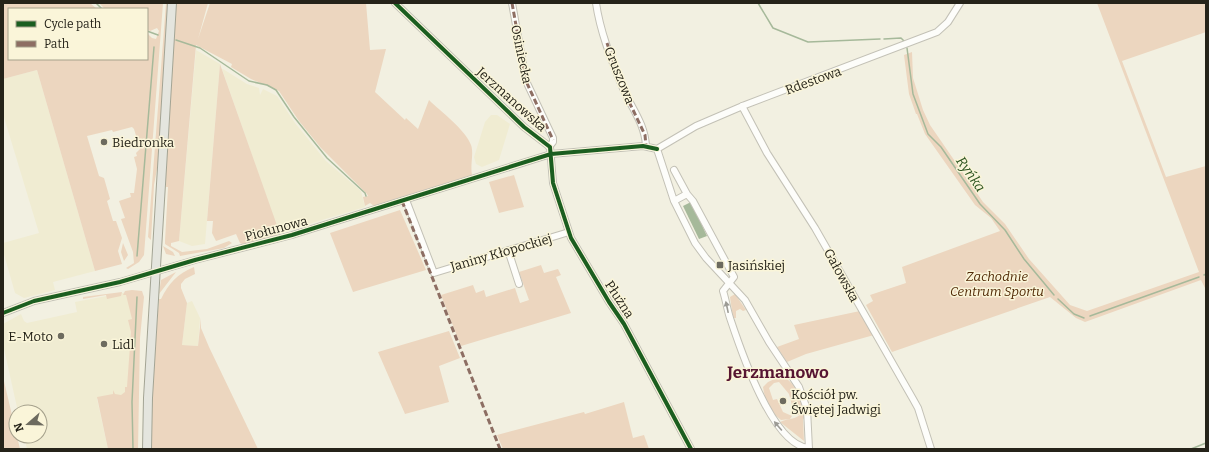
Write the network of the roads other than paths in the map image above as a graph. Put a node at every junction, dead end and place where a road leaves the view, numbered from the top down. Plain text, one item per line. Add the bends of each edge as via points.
1 (172, 3) edge
2 (395, 3) edge
3 (512, 3) edge
4 (596, 3) edge
5 (960, 3) edge
6 (742, 106) junction
7 (646, 146) junction
8 (549, 147) junction
9 (657, 149) junction
10 (552, 154) junction
11 (674, 170) dead end
12 (687, 194) junction
13 (406, 200) junction
14 (674, 201) junction
15 (569, 232) junction
16 (508, 250) junction
17 (155, 271) junction
18 (730, 281) junction
19 (518, 284) dead end
20 (3, 313) edge
21 (147, 449) edge
22 (691, 449) edge
23 (809, 449) edge
24 (931, 449) edge

1 - 17 main road
2 - 8 street, Jerzmanowska via 524,127
3 - 8 street, Osiniecka via 526,81 553,138
4 - 7 street, Gruszowa via 598,18 609,50 622,87 640,122
5 - 6 street, Rdestowa via 948,22 937,32
6 - 9 street, Rdestowa via 696,126
6 - 24 street, Gałowska via 763,147 816,230 913,399
7 - 9 street
7 - 10 street
8 - 10 street, Jerzmanowska
9 - 14 street
10 - 13 street, Piołunowa
10 - 15 street, Płużna via 553,183
11 - 12 street
12 - 14 street
12 - 18 street via 734,277
13 - 16 street, Janiny Kłopockiej via 434,272
13 - 17 street, Piołunowa via 271,241
14 - 18 street via 698,248
15 - 16 street, Janiny Kłopockiej
15 - 22 street, Płużna via 624,324
16 - 19 street
17 - 20 street, Piołunowa via 120,282 34,301
17 - 21 main road via 146,425
18 - 23 street via 745,300 799,387 806,409
23 -> 18 street via 785,434 765,406 729,316 723,291

